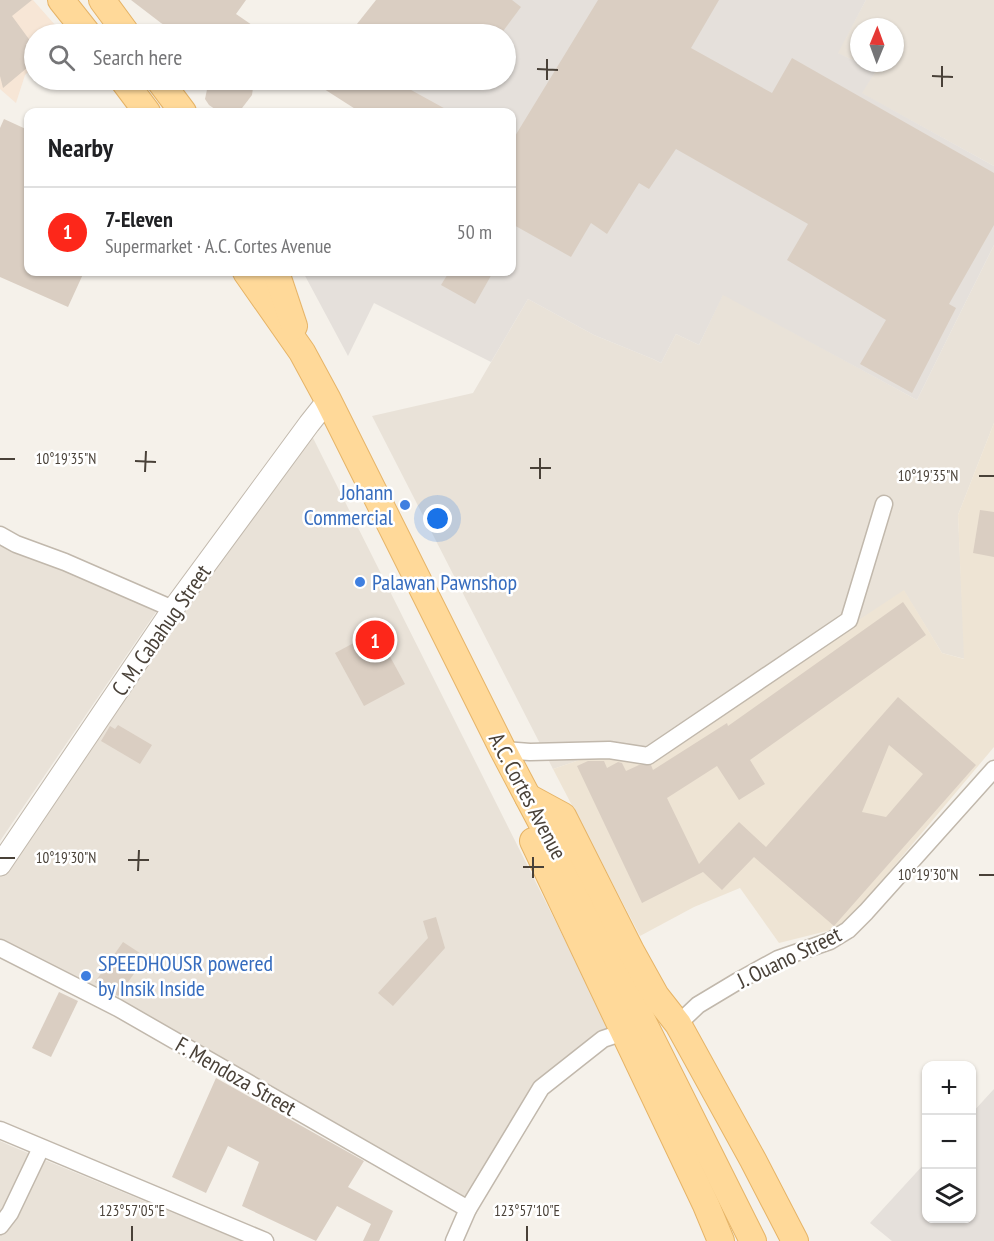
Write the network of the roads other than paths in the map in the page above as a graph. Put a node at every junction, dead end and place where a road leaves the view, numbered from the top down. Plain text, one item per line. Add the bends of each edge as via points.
1 (61, 0) edge
2 (102, 0) edge
3 (80, 24) edge
4 (120, 24) edge
5 (130, 90) edge
6 (166, 90) edge
7 (144, 108) edge
8 (180, 108) edge
9 (249, 276) edge
10 (277, 276) edge
11 (302, 352) junction
12 (328, 400) junction
13 (358, 457) junction
14 (884, 504) dead end
15 (0, 535) edge
16 (173, 609) junction
17 (503, 750) junction
18 (994, 769) edge
19 (528, 797) junction
20 (0, 865) edge
21 (0, 948) edge
22 (678, 1024) junction
23 (624, 1032) junction
24 (0, 1130) edge
25 (41, 1148) junction
26 (468, 1209) junction
27 (0, 1226) edge
28 (265, 1241) edge
29 (454, 1241) edge
30 (721, 1241) edge
31 (753, 1241) edge
32 (795, 1241) edge

1 - 3 main road
2 - 4 main road
5 - 7 main road
6 - 8 main road
9 - 11 main road, A.C. Cortes Avenue
10 - 11 main road, A.C. Cortes Avenue
11 - 12 main road, A.C. Cortes Avenue
12 - 13 main road, A.C. Cortes Avenue
12 - 16 street, C. M. Cabahug Street
13 - 17 main road, A.C. Cortes Avenue
13 - 23 main road via 350,482 486,743
14 - 17 street via 849,620 648,756 609,750
15 - 16 street
16 - 20 street, C. M. Cabahug Street
17 - 19 main road, A.C. Cortes Avenue
18 - 22 street, J. Ouano Street via 848,930 830,941 778,959 738,981 698,1005
19 - 22 main road via 563,816 631,951 656,996
19 - 31 main road, A.C. Cortes Avenue
21 - 26 street, F. Mendoza Street via 118,1008
22 - 32 main road
23 - 26 street via 603,1039 542,1088
23 - 30 main road
24 - 25 street
25 - 27 street
25 - 28 street
26 - 29 street

